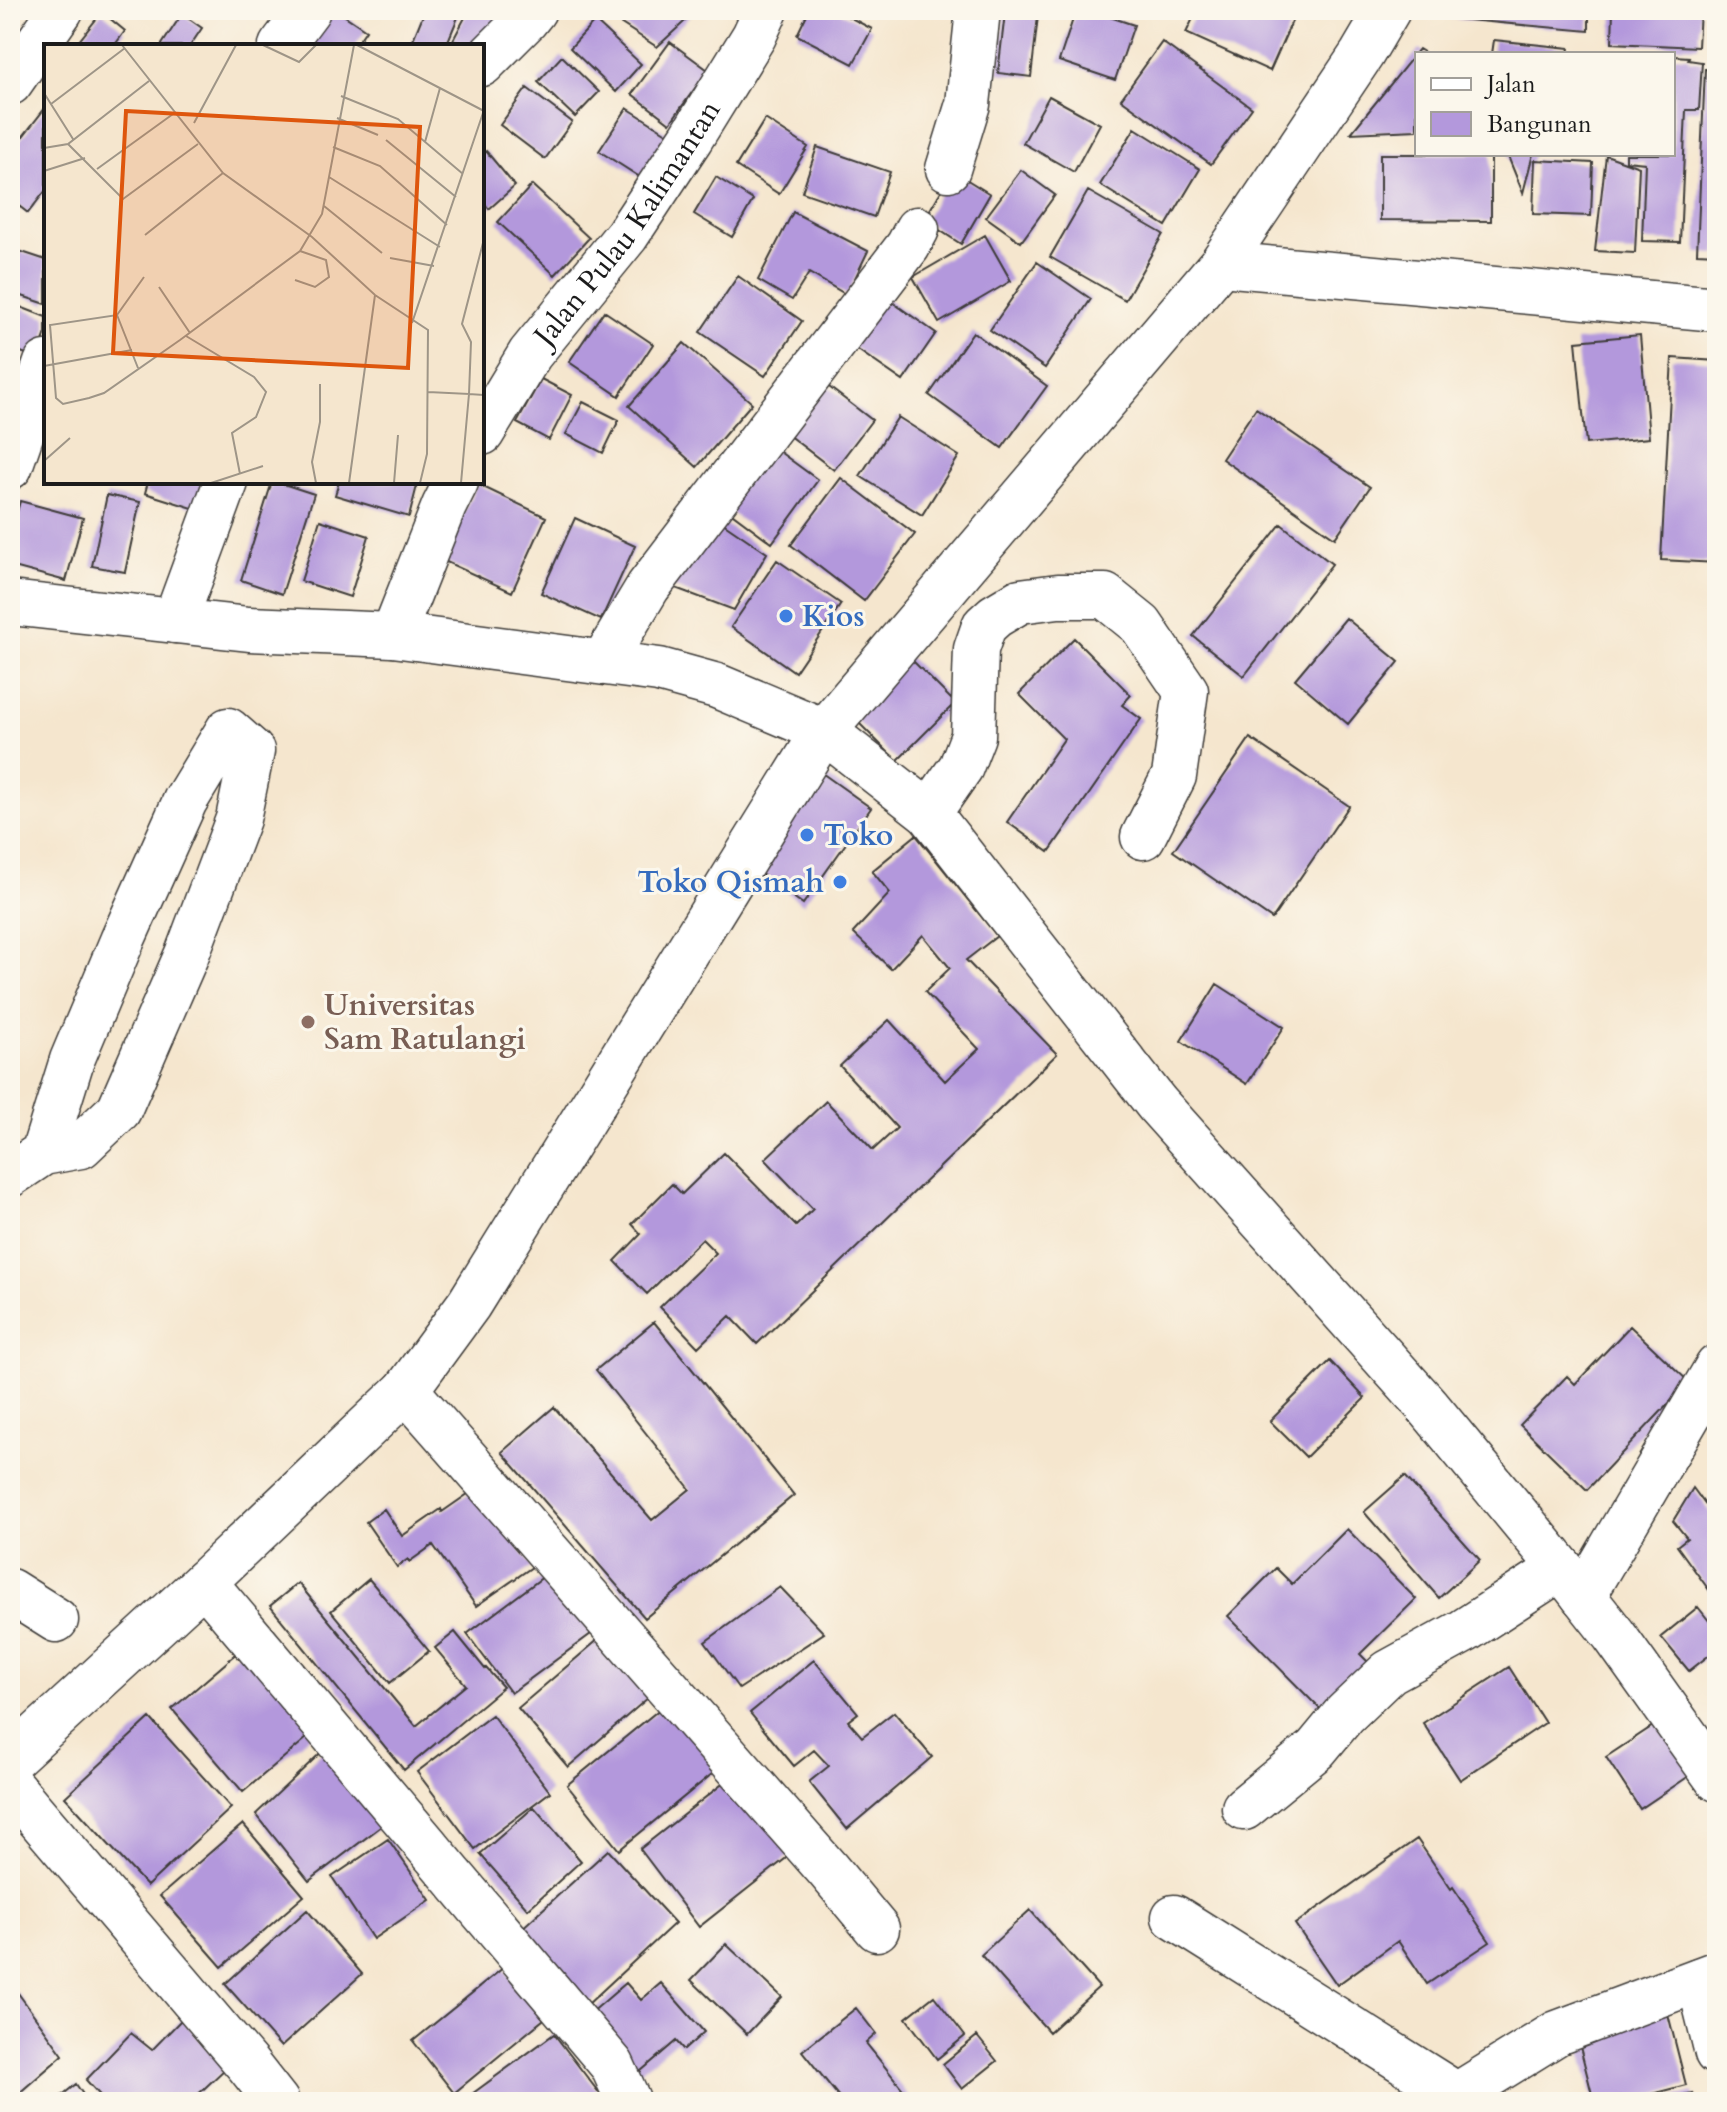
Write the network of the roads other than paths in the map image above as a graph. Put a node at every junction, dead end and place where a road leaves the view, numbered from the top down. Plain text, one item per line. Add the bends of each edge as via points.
1 (61, 10) edge
2 (308, 10) edge
3 (534, 10) edge
4 (766, 10) edge
5 (978, 10) edge
6 (1388, 10) edge
7 (282, 44) edge
8 (484, 62) edge
9 (10, 83) edge
10 (948, 169) dead end
11 (917, 229) dead end
12 (1221, 264) junction
13 (1717, 309) edge
14 (44, 369) edge
15 (484, 430) edge
16 (10, 467) edge
17 (225, 484) edge
18 (455, 484) edge
19 (10, 603) edge
20 (175, 621) junction
21 (393, 635) junction
22 (603, 662) junction
23 (824, 731) junction
24 (929, 813) junction
25 (1143, 837) dead end
26 (26, 1164) edge
27 (1717, 1367) edge
28 (406, 1390) junction
29 (204, 1582) junction
30 (1572, 1582) junction
31 (10, 1591) edge
32 (56, 1620) dead end
33 (10, 1760) edge
34 (1717, 1779) edge
35 (10, 1785) edge
36 (1244, 1808) dead end
37 (1174, 1917) dead end
38 (877, 1929) dead end
39 (1708, 1977) edge
40 (1717, 2053) edge
41 (1457, 2099) edge
42 (277, 2102) edge
43 (627, 2102) edge

1 - 9 street
2 - 7 street
3 - 8 street
4 - 15 street, Jalan Pulau Kalimantan via 627,235 530,354
5 - 10 street via 968,104
6 - 12 street
11 - 22 street via 648,587
12 - 13 street
12 - 23 street
14 - 16 street
17 - 20 street
18 - 21 street
19 - 20 street
20 - 21 street
21 - 22 street
22 - 23 street via 717,686
23 - 24 street
23 - 28 street via 469,1304
24 - 25 street via 961,767 973,736 976,649 984,626 1020,601 1105,596 1141,625 1186,691 1174,776
24 - 30 street via 1157,1104 1429,1408
26 - 26 street via 81,1146 119,1110 238,819 252,751 228,730 185,801
27 - 30 street
28 - 29 street
28 - 38 street
29 - 33 street
29 - 43 street via 612,2065
30 - 34 street
30 - 36 street via 1389,1672 1316,1749
31 - 32 street
35 - 42 street
37 - 41 street
39 - 40 street
39 - 41 street via 1557,2033

